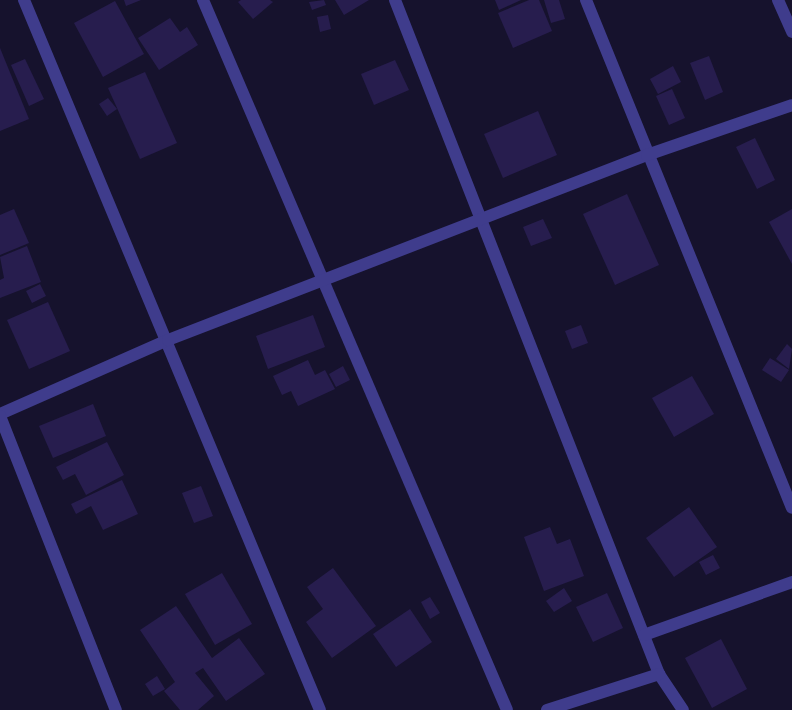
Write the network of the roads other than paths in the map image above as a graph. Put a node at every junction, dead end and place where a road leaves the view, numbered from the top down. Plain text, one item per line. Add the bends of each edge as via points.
1 (24, 0) edge
2 (203, 0) edge
3 (395, 0) edge
4 (586, 0) edge
5 (778, 0) edge
6 (792, 32) edge
7 (792, 105) edge
8 (647, 155) junction
9 (480, 220) junction
10 (324, 280) junction
11 (168, 340) junction
12 (0, 415) edge
13 (792, 508) edge
14 (792, 582) edge
15 (644, 635) junction
16 (659, 674) junction
17 (116, 710) edge
18 (320, 710) edge
19 (507, 710) edge
20 (547, 710) edge
21 (683, 710) edge

1 - 11 street
2 - 10 street
3 - 9 street
4 - 8 street
5 - 6 street
7 - 8 street
8 - 9 street
8 - 13 street
9 - 10 street
9 - 15 street
10 - 11 street
10 - 19 street
11 - 12 street
11 - 18 street
12 - 17 street
14 - 15 street
15 - 16 street
16 - 20 street
16 - 21 street

